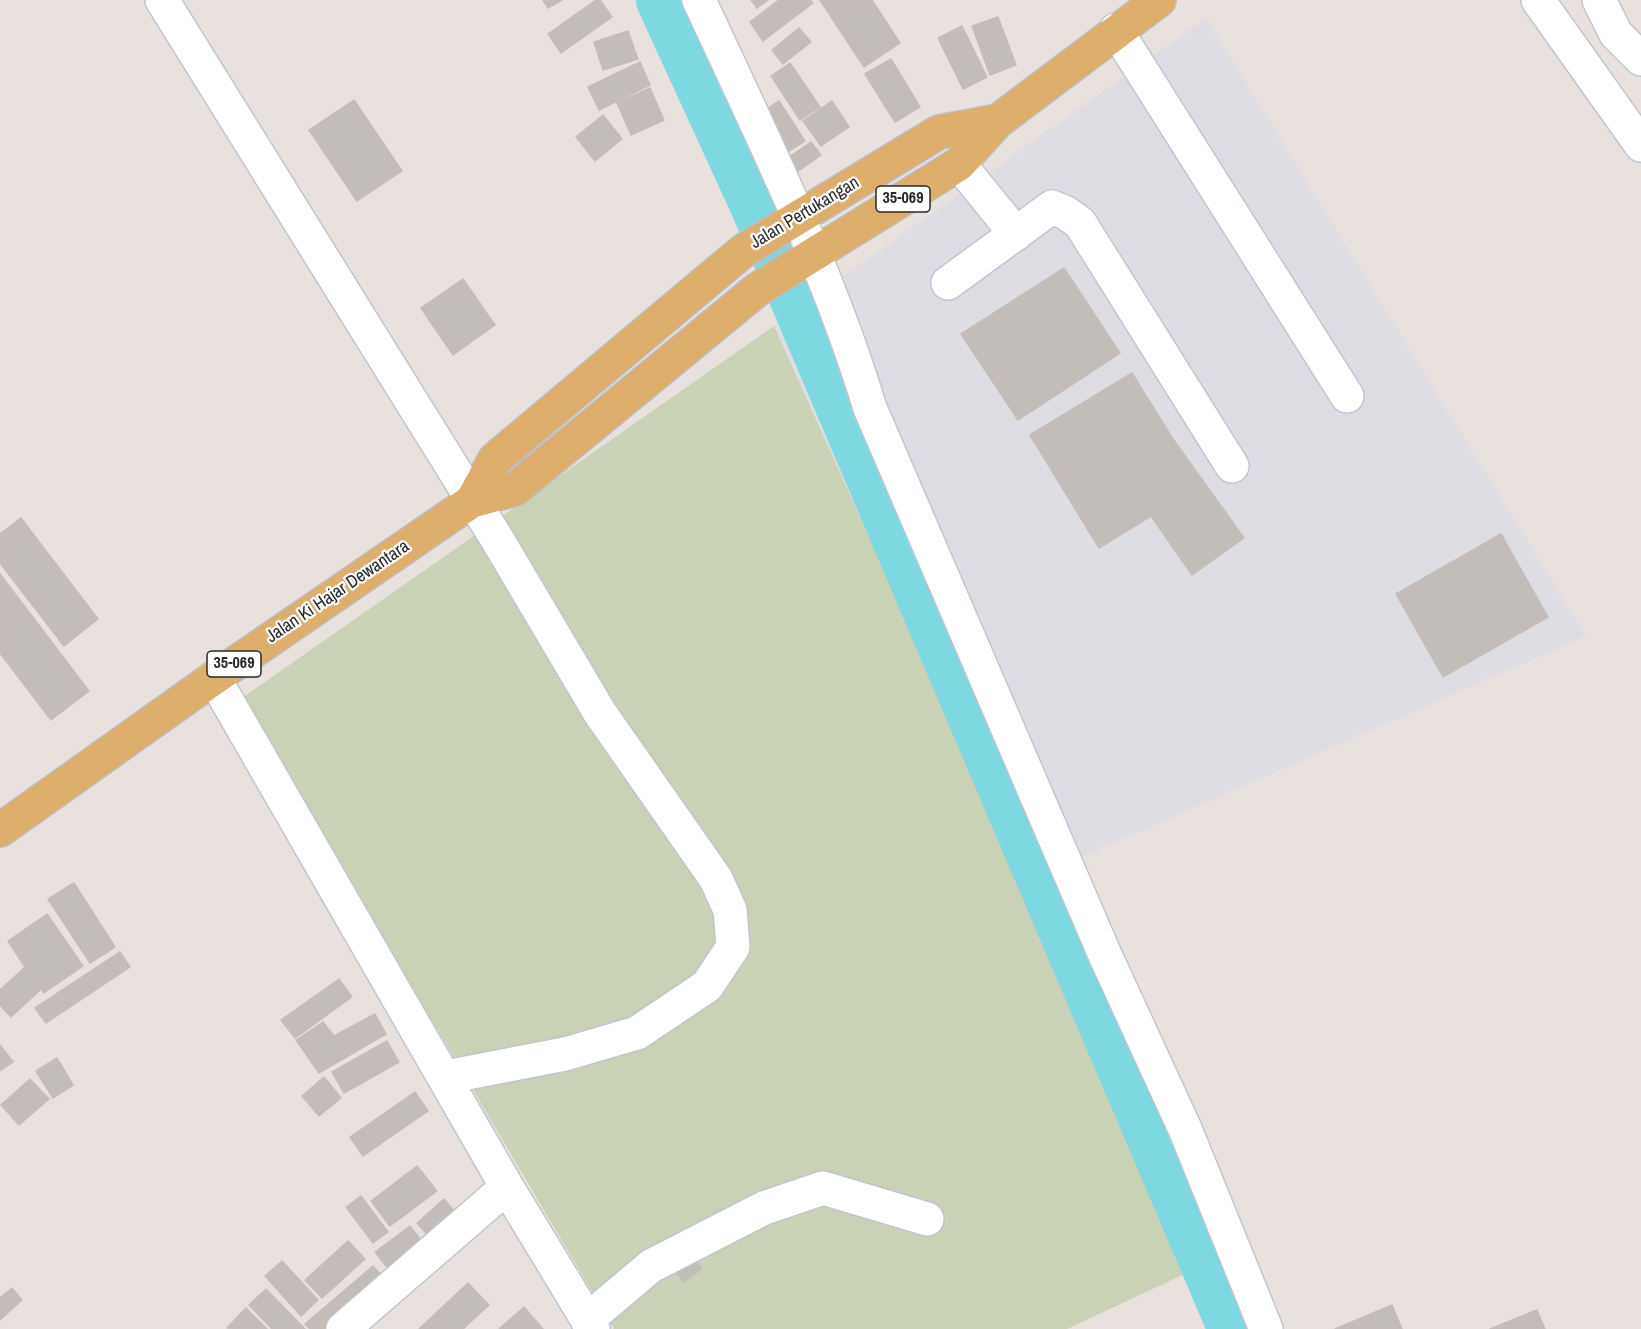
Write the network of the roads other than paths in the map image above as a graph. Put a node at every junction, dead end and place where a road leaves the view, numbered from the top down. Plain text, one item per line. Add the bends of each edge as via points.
1 (162, 0) edge
2 (699, 0) edge
3 (1159, 0) edge
4 (1538, 0) edge
5 (1599, 0) edge
6 (1116, 30) junction
7 (1641, 59) edge
8 (998, 121) junction
9 (1641, 145) edge
10 (958, 164) junction
11 (789, 224) junction
12 (1016, 234) junction
13 (743, 250) joint
14 (806, 260) junction
15 (948, 283) dead end
16 (758, 289) joint
17 (1347, 396) dead end
18 (1232, 466) dead end
19 (472, 501) junction
20 (214, 678) junction
21 (0, 830) edge
22 (446, 1077) junction
23 (507, 1187) junction
24 (927, 1220) dead end
25 (590, 1324) edge
26 (343, 1329) edge
27 (1266, 1329) edge

1 - 19 street
2 - 11 street
3 - 6 main road, Jalan Pertukangan / 35-069
4 - 9 street
5 - 7 street via 1616,34
6 - 8 main road, Jalan Pertukangan / 35-069
6 - 17 street
8 - 10 main road, Jalan Pertukangan / 35-069
8 - 11 main road, Jalan Pertukangan / 35-069 via 939,132
10 - 12 street
10 - 14 main road, Jalan Pertukangan / 35-069
11 - 13 main road, Jalan Pertukangan / 35-069
11 - 14 street
12 - 15 street
12 - 18 street via 1052,207 1080,223
13 - 19 main road, Jalan Ki Hajar Dewantara / 35-069 via 495,459
14 - 16 main road, Jalan Pertukangan / 35-069
14 - 27 street via 849,337 870,408 1100,944 1185,1129
16 - 19 main road, Jalan Ki Hajar Dewantara / 35-069 via 515,489
19 - 20 main road, Jalan Ki Hajar Dewantara / 35-069
19 - 22 street via 600,713 716,879 730,910 733,947 707,986 637,1033 566,1054
20 - 21 main road, Jalan Ki Hajar Dewantara / 35-069
20 - 22 street
22 - 23 street
23 - 25 street
23 - 26 street
24 - 25 street via 823,1188 764,1208 651,1266

